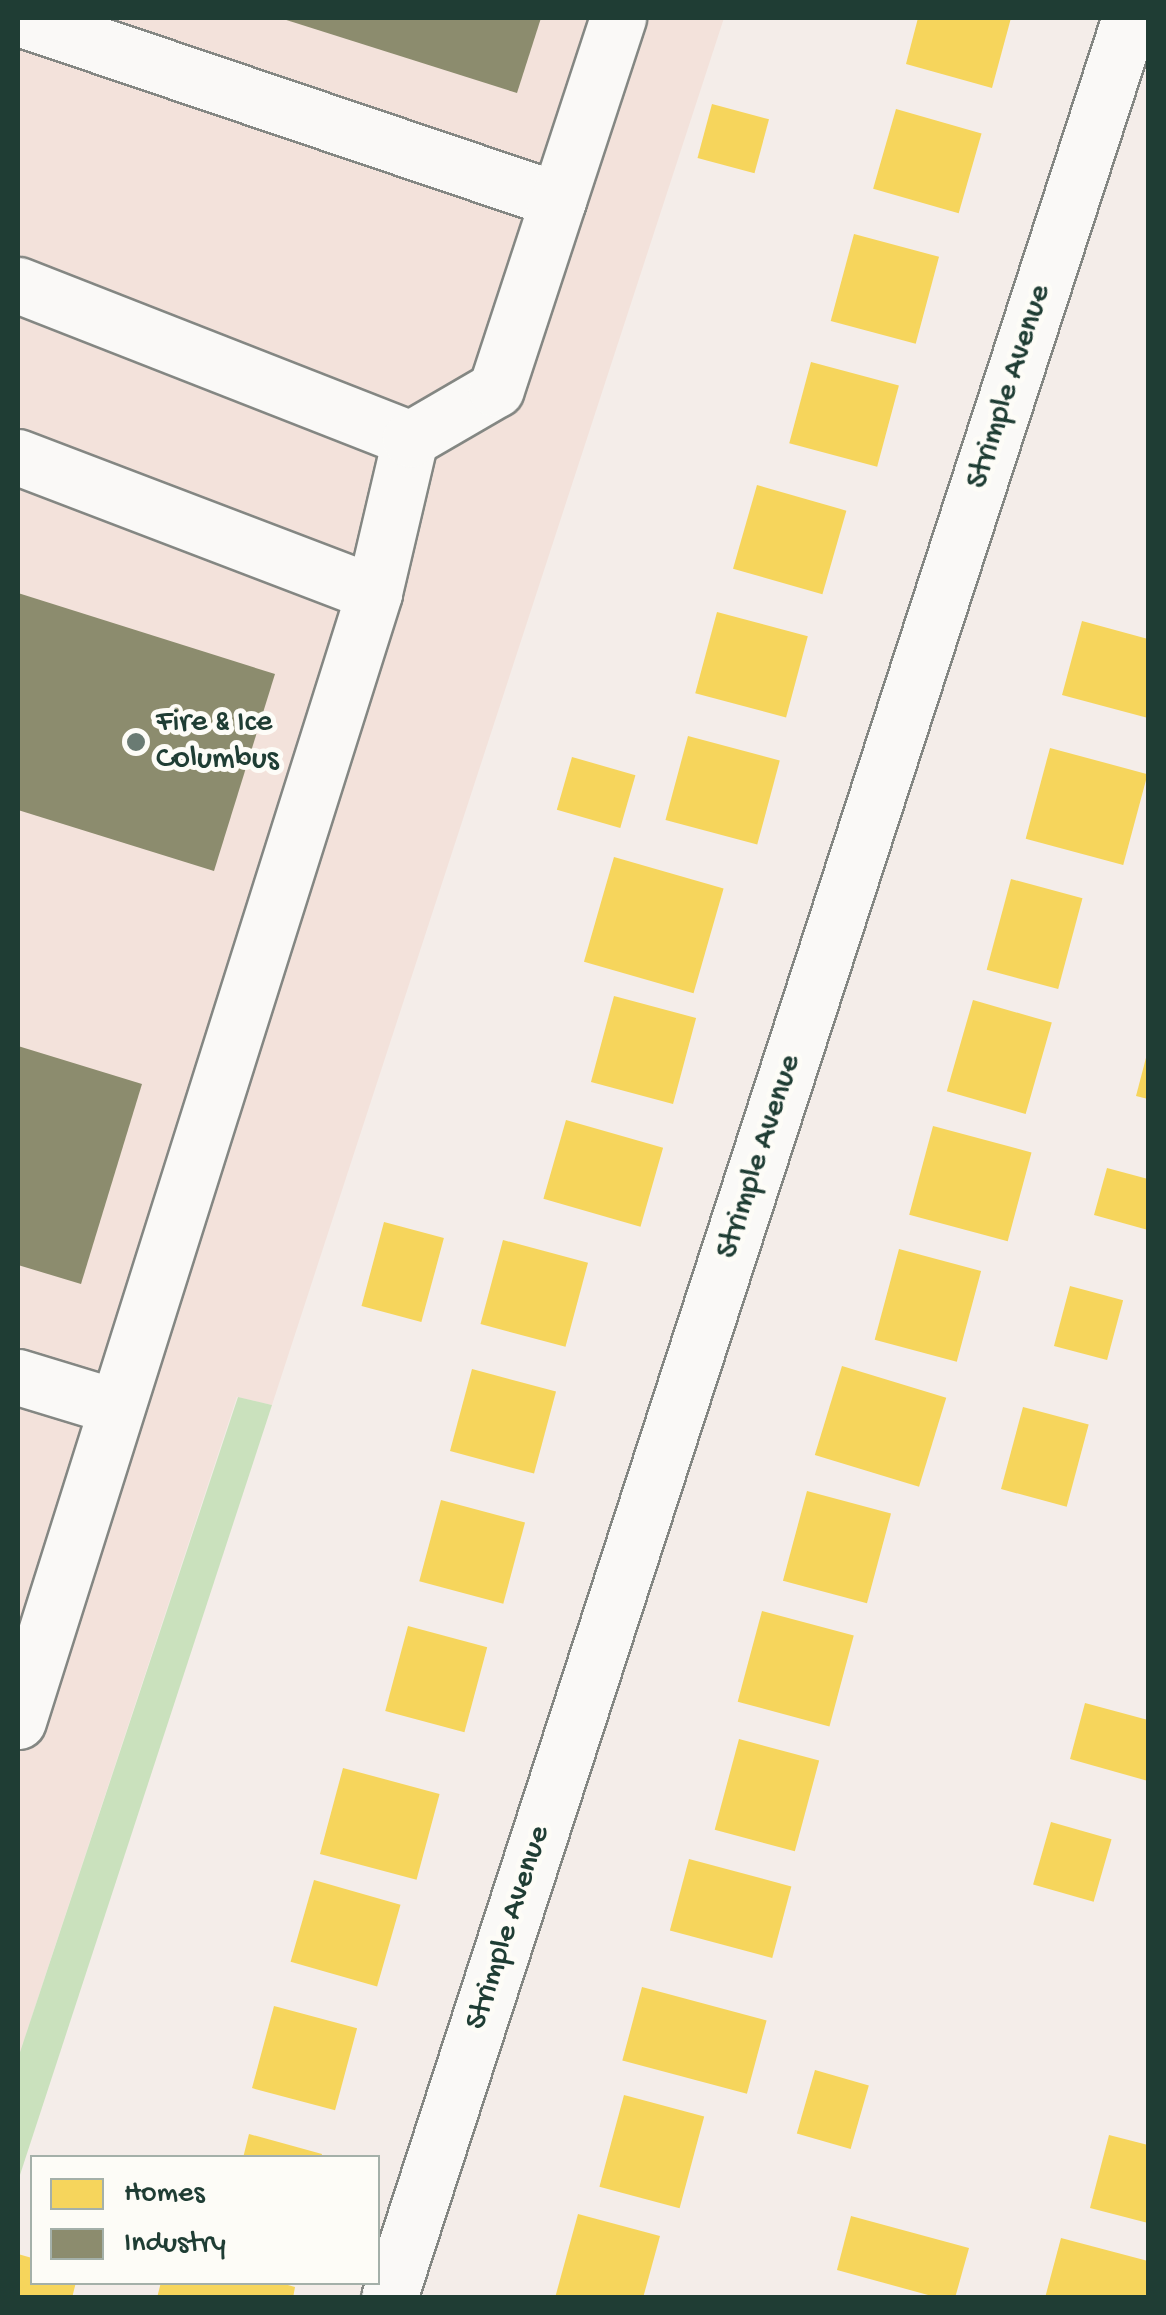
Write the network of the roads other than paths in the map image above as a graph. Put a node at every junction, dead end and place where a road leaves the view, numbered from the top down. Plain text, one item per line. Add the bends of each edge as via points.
1 (19, 18) edge
2 (618, 18) edge
3 (1130, 18) edge
4 (558, 200) junction
5 (18, 285) edge
6 (410, 438) junction
7 (18, 457) edge
8 (374, 592) junction
9 (18, 1377) edge
10 (116, 1407) junction
11 (18, 1721) edge
12 (389, 2298) edge

1 - 4 street
2 - 4 street
3 - 12 street, Strimple Avenue
4 - 6 street via 496,389
5 - 6 street
6 - 8 street
7 - 8 street
8 - 10 street
9 - 10 street
10 - 11 street

